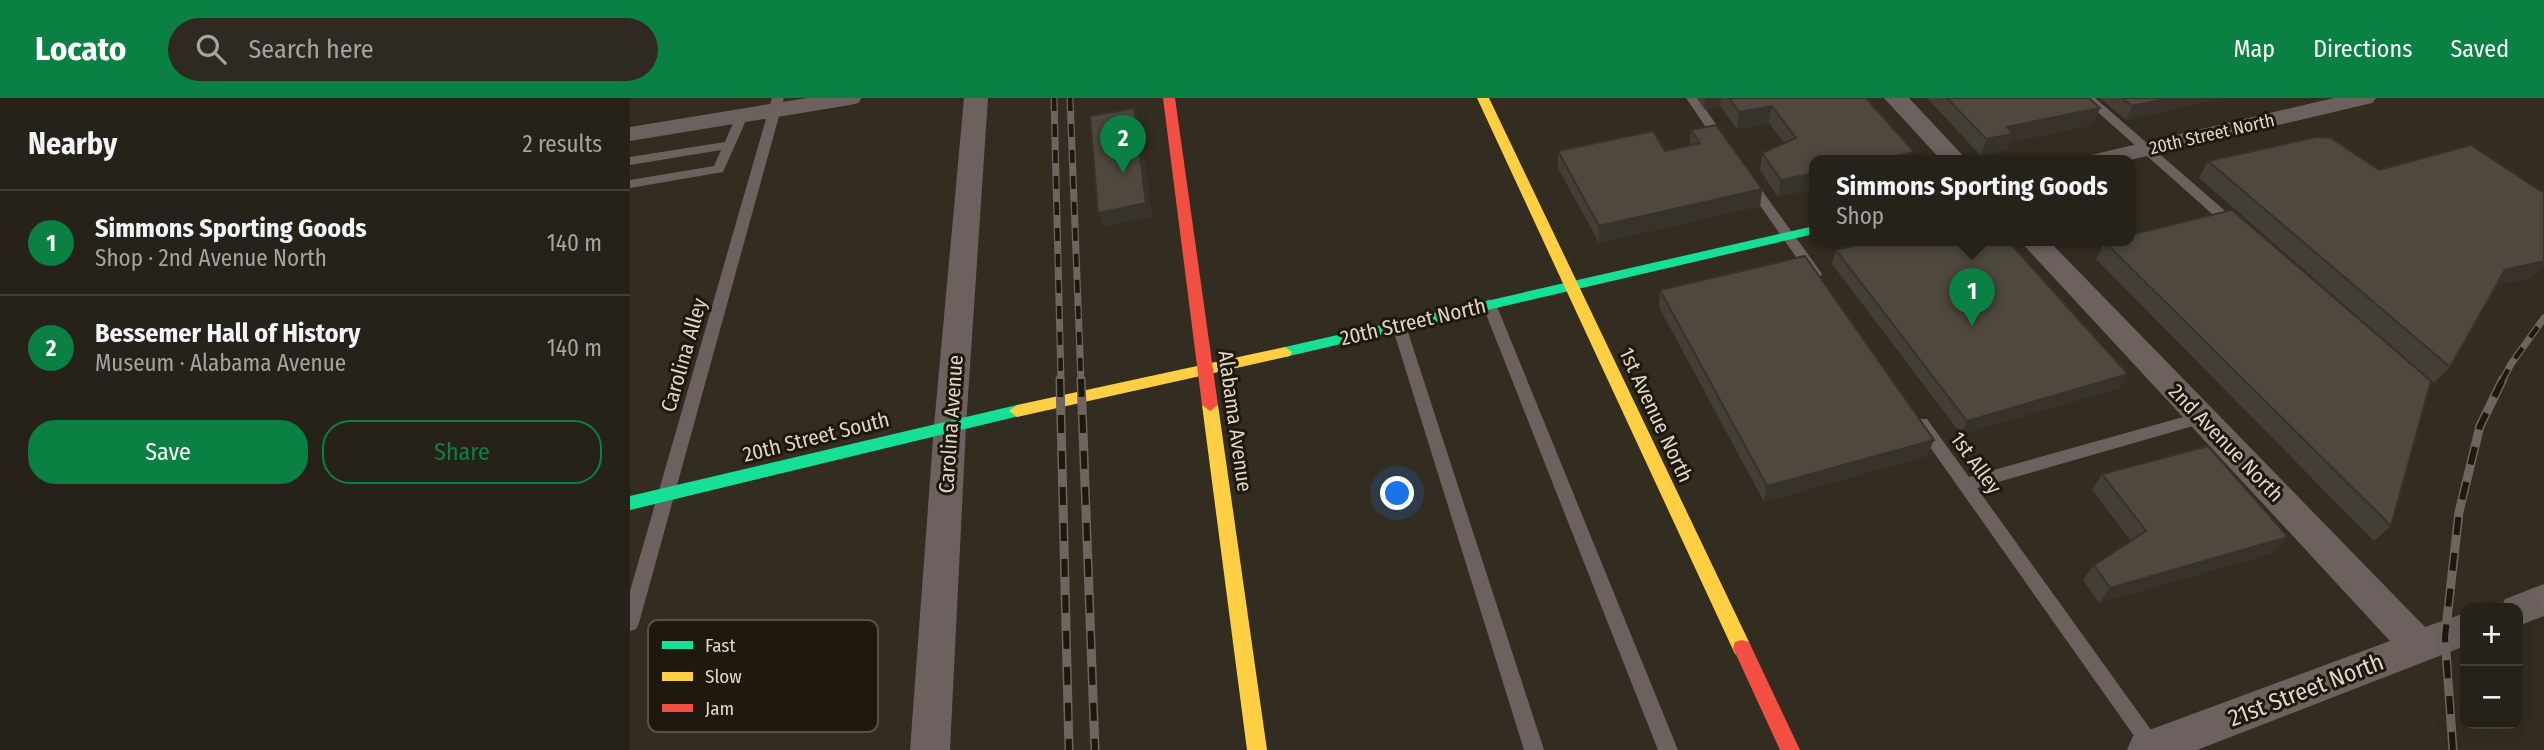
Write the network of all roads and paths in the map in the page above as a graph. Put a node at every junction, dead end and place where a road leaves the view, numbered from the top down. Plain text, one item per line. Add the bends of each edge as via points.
1 (850, 98) edge
2 (976, 98) edge
3 (1169, 98) edge
4 (1483, 98) edge
5 (1692, 98) edge
6 (1896, 98) edge
7 (2088, 98) edge
8 (2364, 98) edge
9 (776, 104) edge
10 (2297, 105) edge
11 (742, 116) junction
12 (631, 136) edge
13 (729, 145) junction
14 (2147, 149) junction
15 (1950, 155) edge
16 (2121, 155) edge
17 (630, 161) edge
18 (630, 184) edge
19 (2240, 231) edge
20 (1809, 232) edge
21 (1788, 237) junction
22 (2038, 246) edge
23 (1571, 285) junction
24 (1828, 293) edge
25 (1489, 304) junction
26 (1399, 326) junction
27 (1207, 370) junction
28 (1909, 406) edge
29 (1012, 413) joint
30 (2201, 418) junction
31 (950, 426) junction
32 (1966, 485) junction
33 (666, 494) junction
34 (630, 503) edge
35 (2544, 600) edge
36 (2523, 608) edge
37 (630, 623) edge
38 (2460, 631) edge
39 (2419, 646) junction
40 (2151, 749) edge
41 (930, 750) edge
42 (1257, 750) edge
43 (1534, 750) edge
44 (1668, 750) edge
45 (1790, 750) edge

1 - 9 street
2 - 31 street, Carolina Avenue
3 - 27 street, Alabama Avenue
4 - 23 street, 1st Avenue North
5 - 21 lane
6 - 15 street
7 - 14 lane
8 - 10 street, 20th Street North
9 - 11 street
9 - 33 lane, Carolina Alley
10 - 14 street, 20th Street North
11 - 12 street
11 - 13 lane
13 - 17 lane
13 - 18 lane via 719,169
14 - 16 street, 20th Street North
14 - 19 lane
20 - 21 street, 20th Street North
21 - 23 street, 20th Street North
21 - 24 lane
22 - 30 street, 2nd Avenue North
23 - 25 street, 20th Street North
23 - 45 street, 1st Avenue North
25 - 26 street, 20th Street North
25 - 44 lane
26 - 27 street, 20th Street North
26 - 43 lane
27 - 29 street, 20th Street North
27 - 42 street, Alabama Avenue
28 - 32 lane, 1st Alley
29 - 31 street, 20th Street South
30 - 32 lane
30 - 39 street, 2nd Avenue North
31 - 33 street, 20th Street South
31 - 41 street, Carolina Avenue
32 - 40 lane, 1st Alley
33 - 34 street, 20th Street South
33 - 37 lane, Carolina Alley
35 - 36 street
38 - 39 street, 21st Street North
39 - 40 street, 21st Street North

